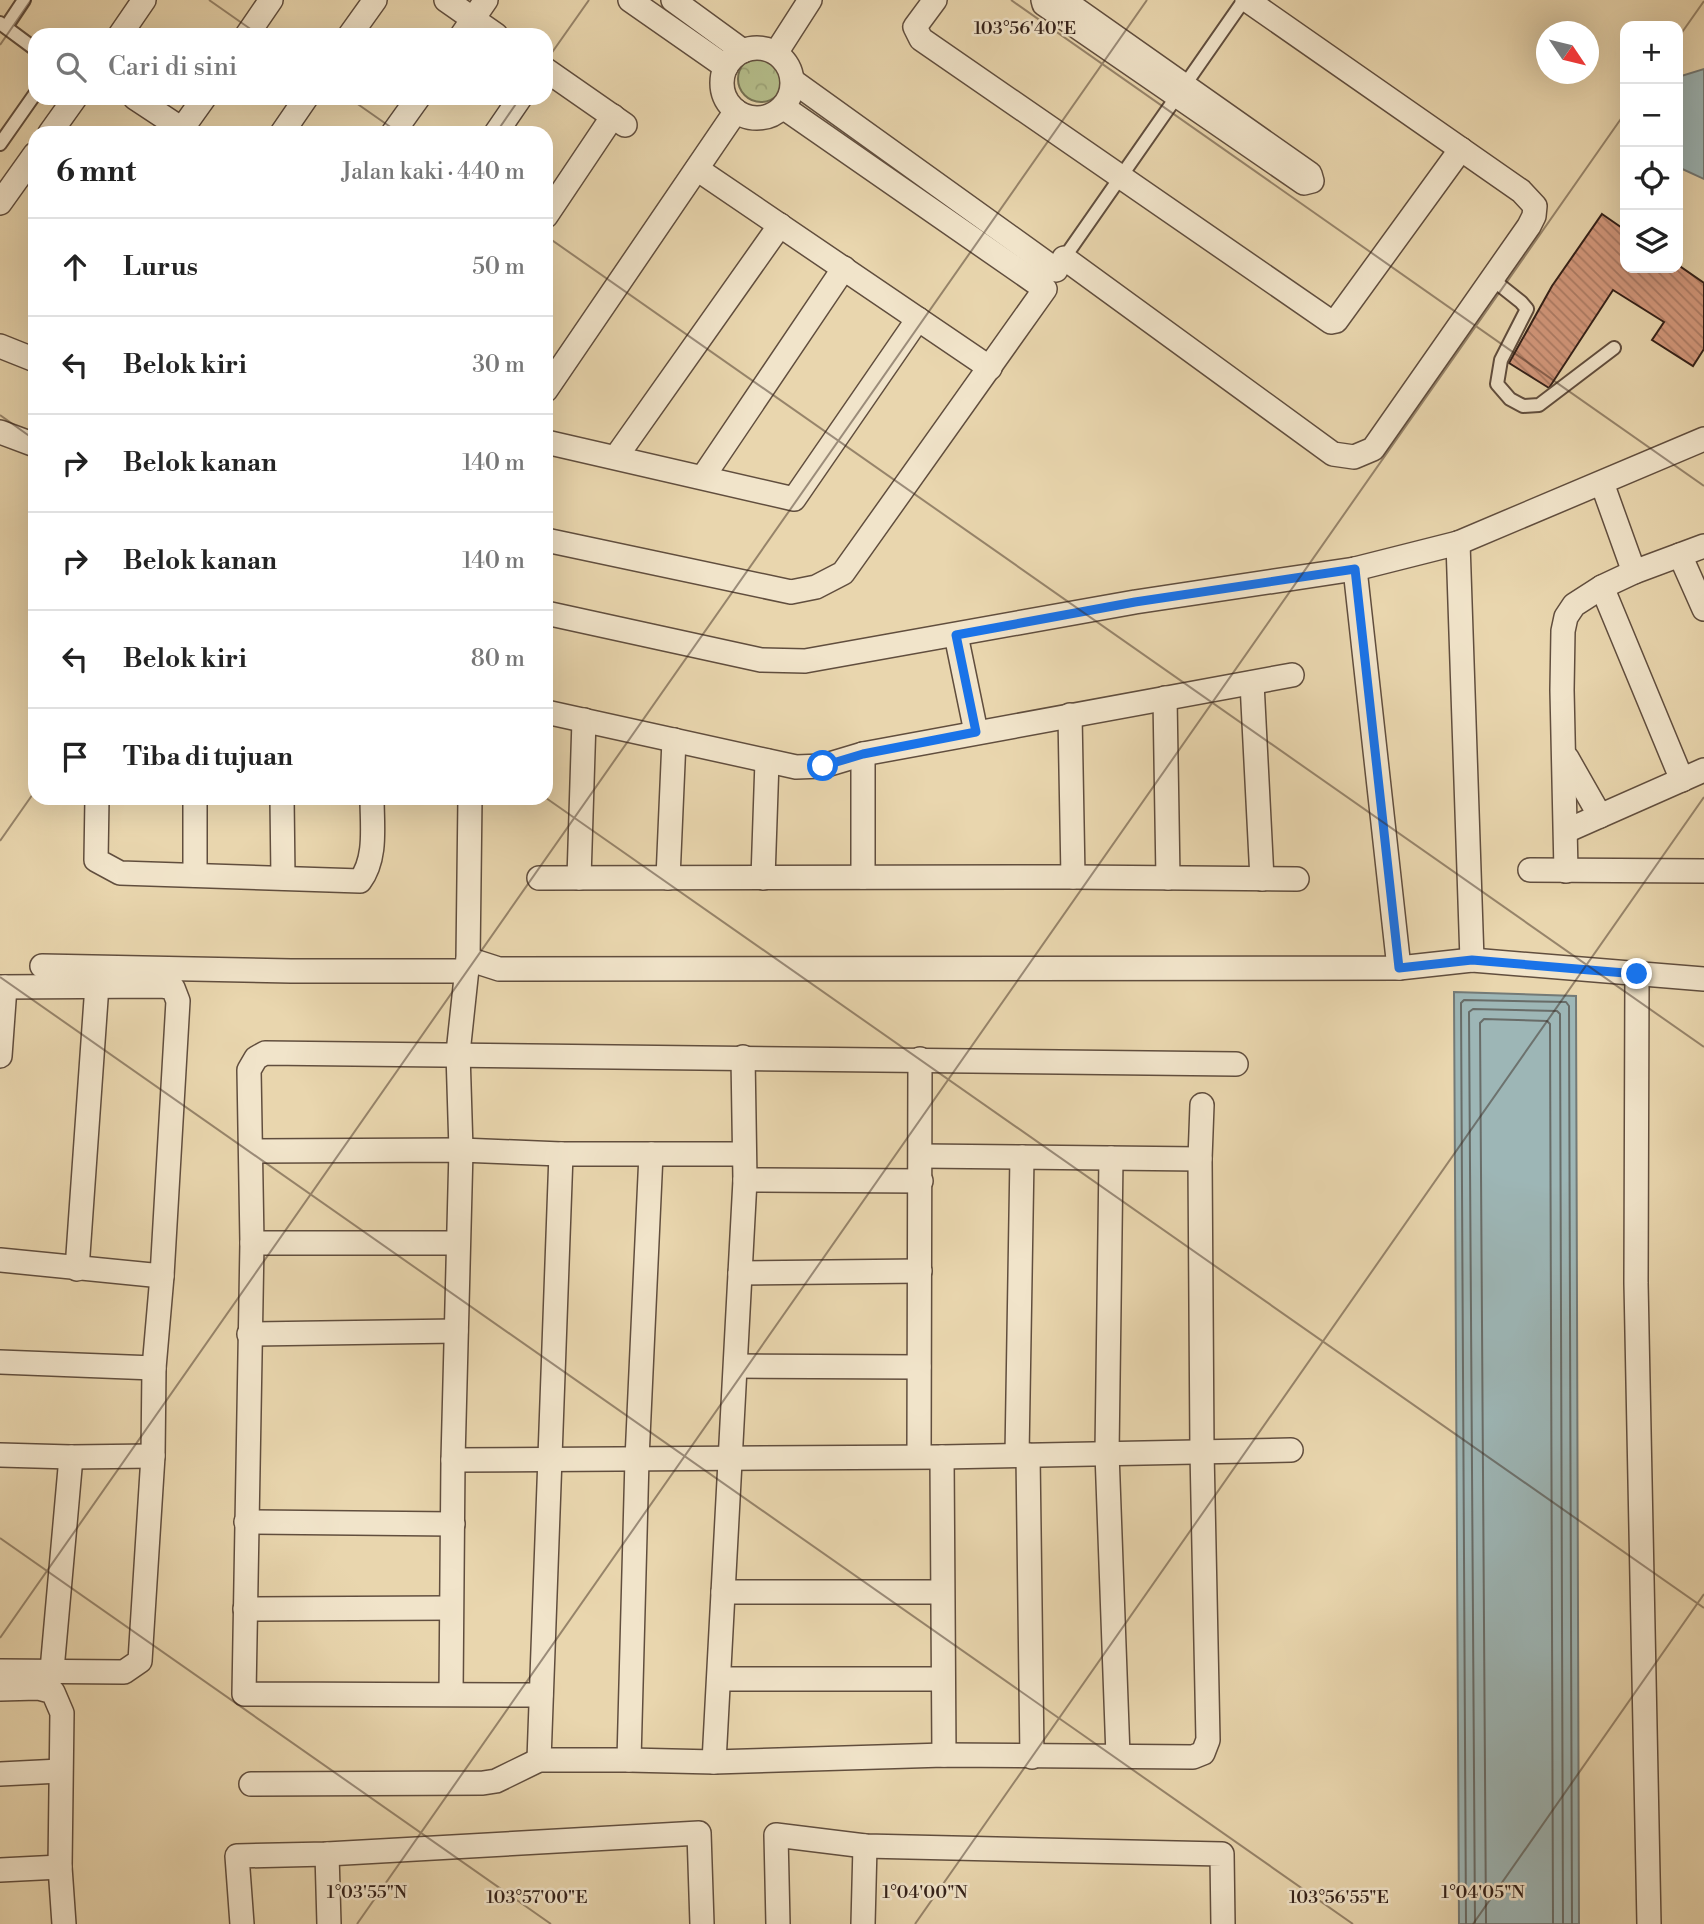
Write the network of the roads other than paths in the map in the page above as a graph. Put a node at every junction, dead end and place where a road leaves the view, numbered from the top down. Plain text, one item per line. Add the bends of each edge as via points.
1 (24, 0) edge
2 (144, 0) edge
3 (271, 0) edge
4 (375, 0) edge
5 (446, 0) edge
6 (630, 0) edge
7 (673, 0) edge
8 (810, 0) edge
9 (935, 0) edge
10 (1043, 0) edge
11 (1063, 0) edge
12 (1246, 0) edge
13 (474, 18) edge
14 (3, 25) edge
15 (125, 28) edge
16 (252, 28) edge
17 (356, 28) edge
18 (28, 43) edge
19 (743, 51) junction
20 (776, 53) junction
21 (726, 67) junction
22 (553, 75) edge
23 (793, 81) junction
24 (1181, 92) junction
25 (28, 104) edge
26 (70, 105) edge
27 (145, 105) edge
28 (200, 105) edge
29 (301, 105) edge
30 (413, 105) edge
31 (515, 105) edge
32 (783, 107) junction
33 (736, 111) junction
34 (55, 126) edge
35 (175, 126) edge
36 (187, 126) edge
37 (287, 126) edge
38 (398, 126) edge
39 (501, 126) edge
40 (0, 144) edge
41 (1461, 149) junction
42 (28, 164) edge
43 (697, 169) junction
44 (1121, 176) junction
45 (0, 203) edge
46 (553, 207) edge
47 (780, 225) junction
48 (844, 268) junction
49 (1055, 273) junction
50 (1492, 279) junction
51 (918, 319) junction
52 (0, 346) edge
53 (1614, 348) dead end
54 (28, 357) edge
55 (990, 368) junction
56 (553, 380) edge
57 (0, 432) edge
58 (1704, 439) edge
59 (28, 442) edge
60 (553, 444) edge
61 (616, 457) junction
62 (702, 477) junction
63 (1602, 483) junction
64 (553, 541) edge
65 (1458, 543) junction
66 (1704, 545) edge
67 (1680, 555) junction
68 (1355, 569) junction
69 (1634, 572) junction
70 (1602, 587) junction
71 (1704, 610) edge
72 (553, 615) edge
73 (956, 635) junction
74 (1292, 675) dead end
75 (1252, 682) junction
76 (1165, 698) junction
77 (553, 713) edge
78 (1070, 715) junction
79 (584, 720) junction
80 (976, 732) junction
81 (674, 740) junction
82 (1565, 753) junction
83 (863, 754) junction
84 (767, 761) junction
85 (1704, 770) edge
86 (1682, 780) junction
87 (97, 805) edge
88 (195, 805) edge
89 (282, 805) edge
90 (372, 805) edge
91 (470, 805) edge
92 (1600, 817) junction
93 (1566, 831) junction
94 (1530, 870) dead end
95 (1566, 871) junction
96 (1704, 872) edge
97 (195, 875) junction
98 (863, 877) junction
99 (1073, 877) junction
100 (283, 878) junction
101 (539, 878) dead end
102 (579, 878) junction
103 (668, 878) junction
104 (763, 878) junction
105 (1168, 878) junction
106 (1262, 879) junction
107 (1297, 879) dead end
108 (1472, 960) junction
109 (467, 965) junction
110 (42, 966) dead end
111 (1399, 968) junction
112 (1637, 974) junction
113 (1704, 979) edge
114 (97, 985) junction
115 (2, 987) edge
116 (458, 1053) junction
117 (0, 1056) edge
118 (743, 1057) junction
119 (920, 1059) junction
120 (1236, 1064) dead end
121 (1202, 1105) dead end
122 (461, 1150) junction
123 (251, 1151) junction
124 (561, 1154) junction
125 (652, 1154) junction
126 (744, 1154) junction
127 (921, 1156) junction
128 (1022, 1157) junction
129 (1111, 1158) junction
130 (1200, 1159) junction
131 (745, 1180) junction
132 (921, 1181) junction
133 (252, 1243) junction
134 (458, 1244) junction
135 (0, 1260) edge
136 (77, 1269) junction
137 (920, 1271) junction
138 (740, 1273) junction
139 (162, 1276) junction
140 (456, 1331) junction
141 (249, 1334) junction
142 (0, 1362) edge
143 (736, 1366) junction
144 (153, 1367) junction
145 (919, 1367) junction
146 (1292, 1450) dead end
147 (1202, 1451) junction
148 (1107, 1453) junction
149 (0, 1455) edge
150 (1023, 1455) junction
151 (153, 1456) junction
152 (71, 1457) junction
153 (919, 1457) junction
154 (942, 1457) junction
155 (731, 1458) junction
156 (637, 1459) junction
157 (453, 1460) junction
158 (550, 1460) junction
159 (246, 1522) junction
160 (453, 1524) junction
161 (723, 1592) junction
162 (942, 1592) junction
163 (451, 1608) junction
164 (245, 1609) junction
165 (0, 1671) edge
166 (52, 1671) junction
167 (719, 1679) junction
168 (943, 1679) junction
169 (0, 1689) edge
170 (451, 1693) junction
171 (541, 1695) junction
172 (944, 1755) junction
173 (1118, 1756) junction
174 (1032, 1757) junction
175 (539, 1760) junction
176 (629, 1760) junction
177 (714, 1762) junction
178 (60, 1770) junction
179 (0, 1774) edge
180 (251, 1784) dead end
181 (865, 1846) junction
182 (327, 1854) junction
183 (60, 1867) junction
184 (0, 1870) edge
185 (64, 1924) edge
186 (242, 1924) edge
187 (328, 1924) edge
188 (702, 1924) edge
189 (778, 1924) edge
190 (863, 1924) edge
191 (1223, 1924) edge
192 (1649, 1924) edge

1 - 14 lane
2 - 15 street
3 - 16 street
4 - 17 street
5 - 13 street
6 - 21 street
7 - 19 street
8 - 20 street
9 - 44 street via 915,27 921,39
10 - 24 street
11 - 24 street
12 - 24 lane
12 - 41 street
14 - 18 lane
19 - 20 street via 765,48
19 - 21 street
20 - 23 street via 785,60
21 - 33 street via 723,91
22 - 46 street via 619,121
23 - 32 street
23 - 49 street
24 - 24 street via 1310,174 1312,181 1304,183
24 - 44 lane
25 - 40 lane
26 - 34 street
27 - 35 street
28 - 36 street
29 - 37 street
30 - 38 street
31 - 39 street
32 - 33 street via 769,117 758,118
32 - 49 street
33 - 43 street
41 - 44 street via 1331,322
41 - 50 street via 1535,206 1529,226
42 - 45 street
43 - 47 street
43 - 56 street
44 - 49 lane
47 - 48 street
47 - 61 street
48 - 51 street
48 - 62 street
49 - 50 street via 1333,454 1354,457 1373,449
49 - 55 street
50 - 53 lane via 1527,309 1501,360 1497,384 1522,406 1539,405
51 - 55 street
51 - 62 street via 794,499
52 - 54 street
55 - 64 street via 842,573 817,587 791,592
57 - 59 street
58 - 63 street
60 - 61 street
61 - 62 street
63 - 65 street
63 - 69 street
65 - 68 street
65 - 108 street
66 - 67 street
67 - 69 street
67 - 71 street
68 - 73 street
68 - 111 street
69 - 70 street
70 - 82 street via 1574,605 1566,617
70 - 86 street
72 - 73 street via 761,660 805,661
73 - 80 street
74 - 75 street
75 - 76 street
75 - 106 street
76 - 78 street
76 - 105 street
77 - 79 street
78 - 80 street
78 - 99 street
79 - 81 street
79 - 102 street
80 - 83 street
81 - 84 street
81 - 103 street
82 - 92 street
82 - 93 street
83 - 84 street via 823,766
83 - 98 street
84 - 104 street
85 - 86 street
86 - 92 street
87 - 97 street via 96,860 120,873
88 - 97 street
89 - 100 street
90 - 100 street via 371,857 360,881
91 - 109 street
92 - 93 street
93 - 95 street
94 - 95 street
95 - 96 street
97 - 100 street
98 - 99 street
98 - 104 street
99 - 105 street
101 - 102 street
102 - 103 street
103 - 104 street
105 - 106 street
106 - 107 street
108 - 111 street
108 - 112 street
109 - 110 street via 291,971
109 - 111 street via 499,969
109 - 116 street
112 - 113 street
112 - 192 street via 1636,1283
114 - 115 street
114 - 136 street
114 - 139 street via 173,988 178,1001
115 - 117 street
116 - 118 street
116 - 122 street
116 - 123 street via 265,1053 249,1070
118 - 119 street
118 - 126 street
119 - 120 street
119 - 127 street
121 - 130 street
122 - 123 street
122 - 124 street
122 - 134 street
123 - 133 street
124 - 125 street
124 - 158 street
125 - 126 street
125 - 156 street
126 - 131 street
127 - 128 street
127 - 132 street
128 - 129 street
128 - 150 street
129 - 130 street
129 - 148 street
130 - 147 street
131 - 132 street
131 - 138 street
132 - 137 street
133 - 134 street
133 - 141 street
134 - 140 street
135 - 136 street
136 - 139 street
137 - 138 street
137 - 145 street
138 - 143 street
139 - 144 street
140 - 141 street
140 - 157 street
141 - 159 street
142 - 144 street
143 - 145 street
143 - 155 street
144 - 151 street
145 - 153 street
146 - 147 street
147 - 148 street
147 - 173 street via 1208,1740 1203,1753 1193,1757
148 - 150 street
148 - 173 street
149 - 152 street
150 - 154 street
150 - 174 street
151 - 152 street
151 - 166 street via 140,1661 124,1672
152 - 166 street
153 - 154 street
153 - 155 street
154 - 162 street
155 - 156 street
155 - 161 street
156 - 158 street
156 - 176 street
157 - 158 street
157 - 160 street
158 - 171 street
159 - 160 street
159 - 164 street
160 - 163 street
161 - 162 street
161 - 167 street
162 - 168 street
163 - 164 street
163 - 170 street
164 - 170 street via 244,1694
165 - 166 street
167 - 168 street
167 - 177 street
168 - 172 street
169 - 178 street via 53,1692 62,1713
170 - 171 street
171 - 175 street
172 - 174 street
172 - 177 street
173 - 174 street
175 - 176 street
175 - 180 street via 483,1783
176 - 177 street
178 - 179 street
178 - 183 street
181 - 189 street via 776,1835
181 - 190 street
181 - 191 street via 1222,1854
182 - 186 street via 237,1856
182 - 187 street
182 - 188 street via 699,1833
183 - 184 street
183 - 185 street

